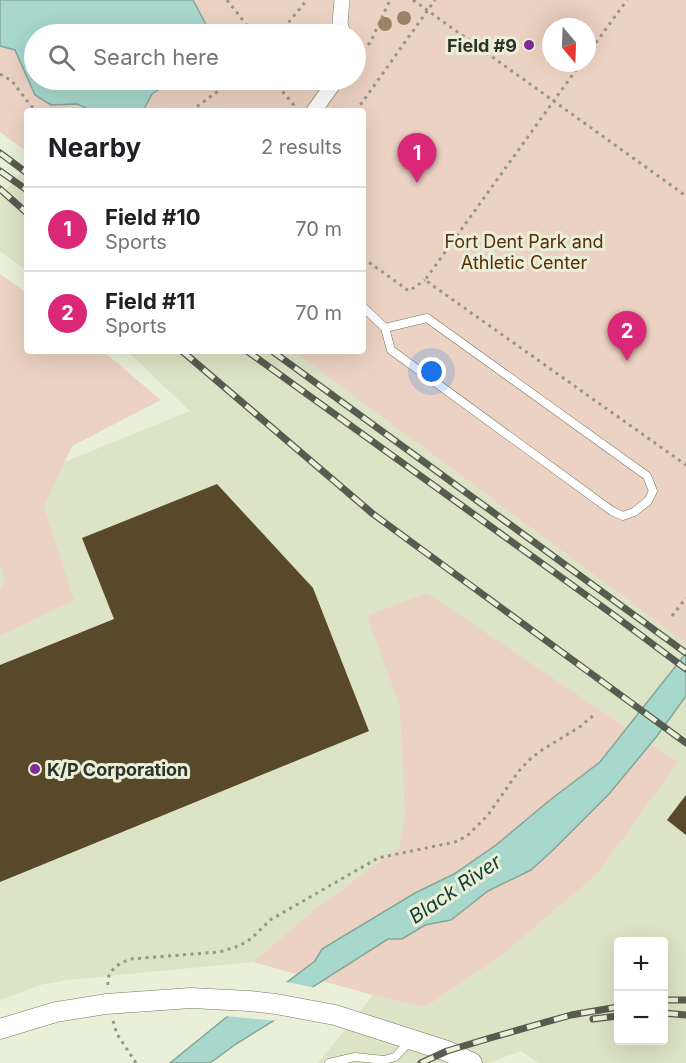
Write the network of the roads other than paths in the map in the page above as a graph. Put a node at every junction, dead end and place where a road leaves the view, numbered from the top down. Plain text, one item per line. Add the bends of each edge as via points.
1 (342, 0) edge
2 (339, 24) edge
3 (329, 90) edge
4 (316, 108) edge
5 (366, 310) edge
6 (385, 328) junction
7 (0, 1029) edge
8 (412, 1040) junction
9 (330, 1063) edge
10 (472, 1063) edge

1 - 2 street
3 - 4 street
5 - 6 lane
6 - 6 lane via 427,318 647,476 653,491 648,501 623,516 612,511 391,350
7 - 8 street via 56,1012 106,1004 208,999 327,1013
8 - 9 lane via 395,1057 355,1057
8 - 10 street

